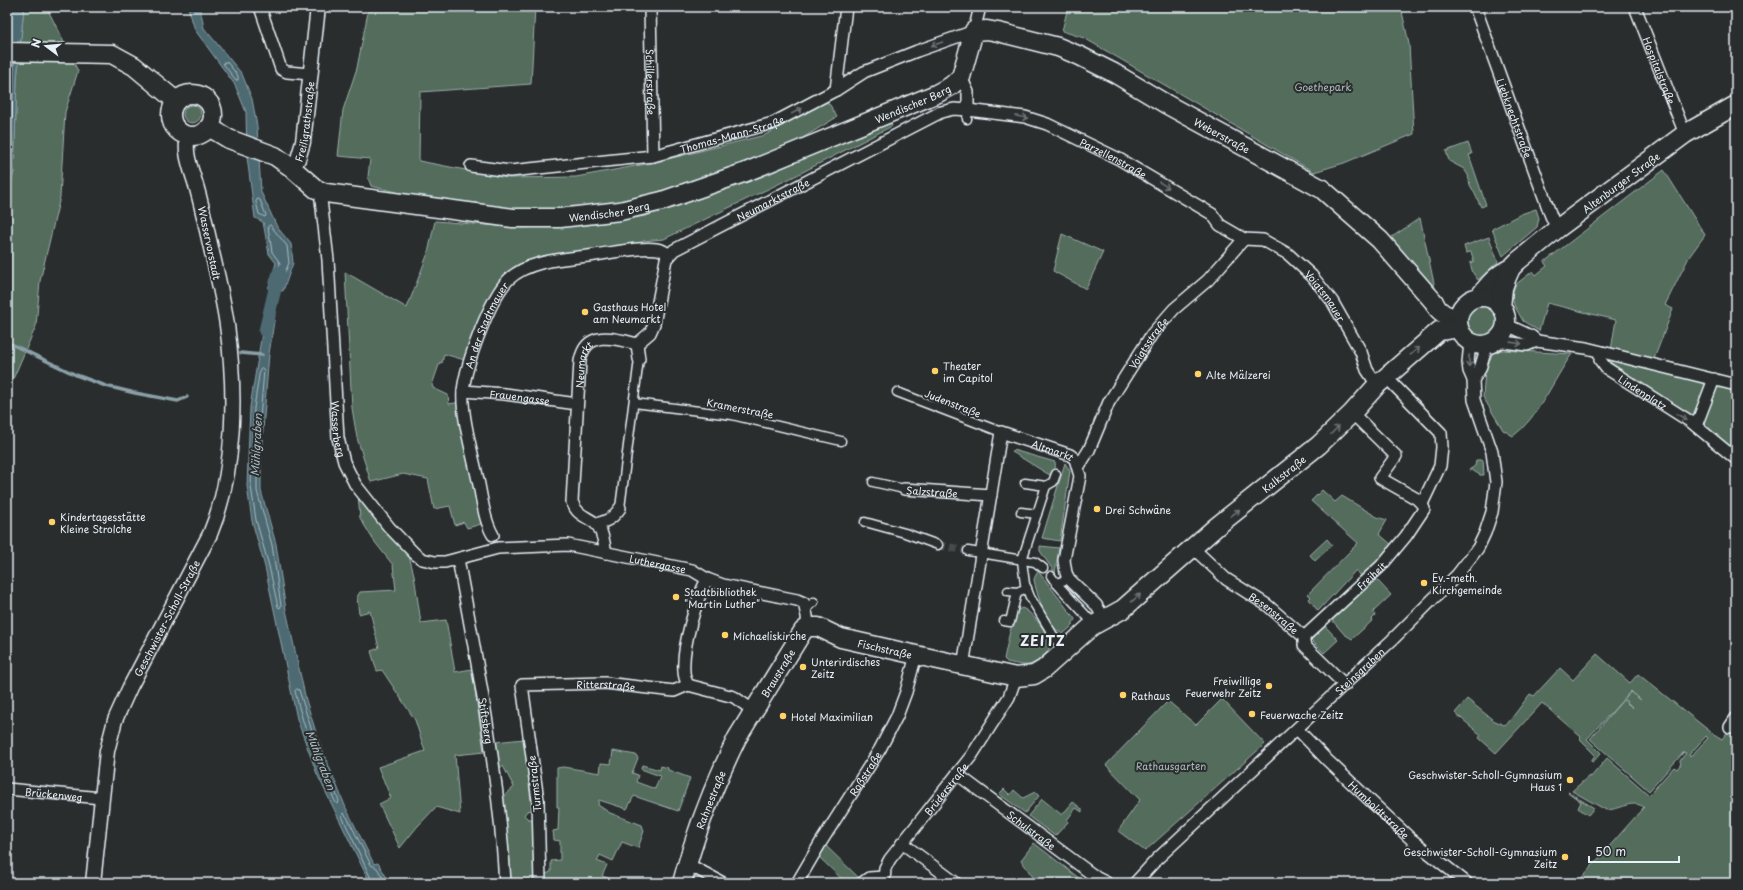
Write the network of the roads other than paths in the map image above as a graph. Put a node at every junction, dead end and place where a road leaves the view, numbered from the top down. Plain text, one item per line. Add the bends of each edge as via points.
1 (260, 7) edge
2 (318, 7) edge
3 (650, 7) edge
4 (846, 7) edge
5 (980, 7) edge
6 (1475, 7) edge
7 (1635, 7) edge
8 (974, 31) junction
9 (7, 52) edge
10 (310, 74) junction
11 (961, 77) junction
12 (836, 90) junction
13 (176, 101) junction
14 (1736, 105) edge
15 (967, 115) junction
16 (209, 127) junction
17 (1685, 134) junction
18 (188, 135) junction
19 (653, 156) junction
20 (471, 166) dead end
21 (292, 168) junction
22 (323, 192) junction
23 (1557, 228) junction
24 (1244, 239) junction
25 (669, 254) junction
26 (1511, 268) junction
27 (1500, 306) junction
28 (1465, 312) junction
29 (1505, 324) junction
30 (1537, 341) junction
31 (1484, 342) junction
32 (638, 344) junction
33 (229, 352) joint
34 (1600, 352) junction
35 (638, 359) joint
36 (1714, 379) junction
37 (1382, 380) junction
38 (1473, 380) junction
39 (1736, 385) edge
40 (463, 391) junction
41 (897, 392) dead end
42 (577, 404) junction
43 (634, 404) junction
44 (1352, 414) junction
45 (1696, 426) junction
46 (1001, 432) junction
47 (841, 442) dead end
48 (1736, 459) edge
49 (1079, 466) junction
50 (1056, 474) dead end
51 (873, 482) dead end
52 (1025, 482) dead end
53 (1046, 486) junction
54 (904, 489) joint
55 (991, 495) junction
56 (1422, 504) junction
57 (620, 508) joint
58 (1021, 512) dead end
59 (1037, 514) junction
60 (865, 522) dead end
61 (596, 524) junction
62 (493, 535) dead end
63 (938, 545) tunnel mouth
64 (1193, 548) junction
65 (968, 551) tunnel mouth
66 (606, 554) junction
67 (982, 554) junction
68 (458, 559) junction
69 (1022, 560) junction
70 (1043, 568) dead end
71 (707, 579) junction
72 (1069, 579) junction
73 (1027, 588) junction
74 (1008, 591) dead end
75 (1017, 592) junction
76 (1004, 621) dead end
77 (1099, 621) junction
78 (808, 627) junction
79 (1304, 638) junction
80 (1065, 650) junction
81 (916, 656) junction
82 (963, 666) junction
83 (1020, 677) junction
84 (522, 685) joint
85 (1345, 685) junction
86 (688, 686) junction
87 (751, 716) junction
88 (1297, 729) junction
89 (956, 774) junction
90 (7, 788) edge
91 (101, 798) junction
92 (902, 843) junction
93 (686, 866) junction
94 (884, 880) edge
95 (93, 883) edge
96 (505, 883) edge
97 (540, 883) edge
98 (682, 883) edge
99 (724, 883) edge
100 (797, 883) edge
101 (862, 883) edge
102 (956, 883) edge
103 (1107, 883) edge
104 (1135, 883) edge
105 (1467, 883) edge

1 - 10 street, Freiligrathstraße via 281,69
2 - 10 street, Freiligrathstraße
3 - 19 street, Schillerstraße
4 - 12 street
5 - 8 street
6 - 23 street, Liebknechtstraße
7 - 17 street, Hospitalstraße
8 - 11 main road
8 -> 12 street, Thomas-Mann-Straße via 864,72
8 - 28 main road, Weberstraße via 998,32 1058,47 1080,56 1322,189 1380,240 1443,314
9 - 13 main road via 112,54 127,61
10 - 21 street, Freiligrathstraße via 304,142
11 - 15 street via 968,92
11 - 22 main road, Wendischer Berg via 936,94 746,172 662,201 620,211 560,218 513,218
19 -> 12 street, Thomas-Mann-Straße via 773,123
13 - 16 main road via 188,94 202,96 207,100 213,113
13 - 18 main road via 172,112 173,123 181,132
14 - 17 main road, Altenburger Straße
15 -> 24 street, Parzellenstraße via 1025,117 1047,124 1119,159 1212,214 1220,225
15 - 25 street, Neumarktstraße via 954,109 941,112
16 - 18 main road via 201,133
16 - 21 main road, Wendischer Berg via 224,137 275,156
17 - 23 main road, Altenburger Straße
18 - 33 street, Wasservorstadt via 187,156 200,200 220,291
19 - 20 street, Thomas-Mann-Straße via 510,171
21 - 22 main road, Wendischer Berg via 309,184
22 - 68 street, Wasserberg via 321,200 328,260 338,438 344,462 355,484 389,527 415,554 435,562
23 - 26 main road, Altenburger Straße
24 - 37 street, Voigtsmauer via 1263,240 1288,254 1312,276 1332,301 1361,352 1367,370
24 - 49 street, Voigtsstraße via 1208,280 1174,309 1152,334 1109,402 1089,450
25 - 32 street via 654,324 650,333
25 - 40 street, An der Stadtmauer via 660,249 613,252 552,261 523,270 509,280 498,294 484,322
26 - 27 main road, Altenburger Straße via 1503,288
26 - 28 main road, Altenburger Straße via 1502,272 1488,285
27 - 28 main road via 1491,299
27 - 29 main road
28 - 31 main road via 1463,336
37 -> 28 main road, Kalkstraße
29 - 30 street
29 - 31 main road via 1502,333
31 -> 30 street via 1527,345
30 - 34 street, Lindenplatz
31 - 38 street via 1480,369
31 -> 38 street, Steinsgraben via 1468,363
32 - 35 street
32 - 42 street, Neumarkt via 608,337 598,338 586,347 580,361
33 - 91 street, Geschwister-Scholl-Straße via 231,437 218,516 115,720 107,751
34 - 36 street, Lindenplatz
34 -> 45 street, Lindenplatz via 1600,360 1606,368
35 - 43 street
36 - 39 street, Lindenplatz
36 - 45 street
37 - 44 main road, Kalkstraße
37 - 56 street, Freiheit via 1441,433 1440,466
38 - 85 street, Steinsgraben via 1474,400 1494,462 1496,482 1492,512 1485,533 1474,554 1424,608
40 - 42 street, Frauengasse
40 - 62 street, An der Stadtmauer via 483,504
41 - 46 street, Judenstraße
42 - 61 street, Neumarkt via 572,502 576,511
43 - 47 street, Kramerstraße via 732,415
43 - 57 street
44 - 56 street via 1396,456 1380,478
64 -> 44 main road, Kalkstraße via 1319,445
45 - 48 street, Lindenplatz
46 - 49 street, Altmarkt via 1070,455
46 - 55 street
49 - 72 street, Altmarkt via 1080,476 1064,560
50 - 53 street via 1053,482
51 - 54 street, Salzstraße
52 - 53 street
53 - 59 street
54 - 55 street, Salzstraße
55 - 67 street
56 - 79 street, Freiheit via 1424,509 1421,516 1381,566
57 - 61 street via 615,516
58 - 59 street
59 - 69 street
60 - 63 street
61 - 66 street via 602,535
77 -> 64 main road, Kalkstraße via 1123,609
64 - 79 street, Besenstraße via 1226,579 1266,605
65 - 67 street
66 - 68 street, Wasserberg via 568,545 498,548
66 - 71 street, Luthergasse via 692,570
67 - 69 street
67 - 82 street
68 - 96 street, Stiftsberg via 483,694 496,784
69 - 70 street via 1035,562
69 - 73 street
71 - 78 street, Luthergasse via 810,605
71 - 86 street via 701,590 684,655 684,672
72 - 77 street via 1096,605
72 - 77 street via 1053,580
73 - 75 street
73 - 80 street via 1039,613
74 - 75 street
75 - 76 street via 1010,622
77 - 80 main road via 1078,636
78 - 81 main road, Fischstraße via 818,627 841,638
78 - 87 main road, Braustraße via 799,635
79 - 85 street, Besenstraße via 1304,644
80 - 83 main road via 1034,675
81 - 82 main road, Fischstraße
81 - 100 street, Roßstraße via 897,716
82 - 83 main road
83 - 89 street, Brüderstraße via 990,728
84 - 86 street, Ritterstraße via 605,683 674,692
84 - 97 street, Turmstraße via 538,800
85 - 88 street, Steinsgraben
86 - 87 street via 734,697
87 - 93 main road, Rahnestraße via 719,776
88 - 104 street, Steinsgraben via 1152,864
88 - 105 street, Humboldtstraße via 1411,839
89 - 92 street, Brüderstraße
89 - 103 street, Schulstraße
90 - 91 street, Brückenweg
91 - 95 street, Geschwister-Scholl-Straße
92 - 94 street, Brüderstraße via 885,868
92 - 102 street
93 - 98 main road, Rahnestraße
93 - 99 street
94 - 101 street, Brüderstraße via 869,878

